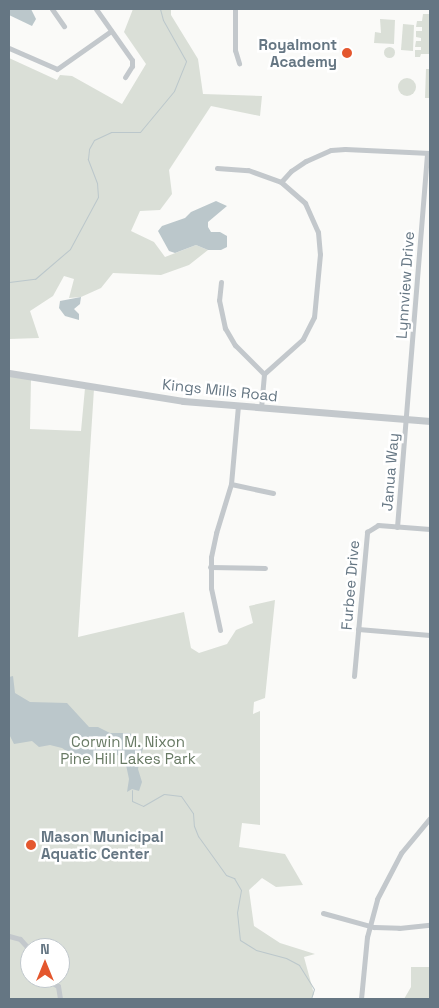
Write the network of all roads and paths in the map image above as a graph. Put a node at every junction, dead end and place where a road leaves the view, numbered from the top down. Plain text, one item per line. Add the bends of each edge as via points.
1 (52, 9) edge
2 (96, 9) edge
3 (235, 9) edge
4 (64, 26) dead end
5 (111, 31) junction
6 (9, 48) edge
7 (239, 63) dead end
8 (125, 76) dead end
9 (429, 153) edge
10 (217, 168) dead end
11 (281, 182) junction
12 (221, 282) dead end
13 (9, 372) edge
14 (264, 374) junction
15 (238, 406) junction
16 (261, 408) junction
17 (407, 419) junction
18 (430, 421) edge
19 (231, 484) junction
20 (273, 493) dead end
21 (398, 527) junction
22 (430, 530) edge
23 (210, 567) junction
24 (265, 568) dead end
25 (220, 630) dead end
26 (358, 630) junction
27 (430, 635) edge
28 (354, 676) dead end
29 (430, 818) edge
30 (322, 913) dead end
31 (430, 925) edge
32 (369, 926) junction
33 (361, 999) edge

1 - 4 street
2 - 5 street
3 - 7 street via 235,50
5 - 6 street via 57,69
5 - 8 street via 133,62
9 - 11 street via 331,150 306,161
9 - 17 street, Lynnview Drive
10 - 11 street via 248,170
11 - 14 street via 305,203 318,229 320,254 316,303 312,322 303,339
12 - 14 street via 219,300 225,328 235,345
13 - 15 street, Kings Mills Road via 183,402
14 - 16 street
15 - 16 street, Kings Mills Road
15 - 19 street
16 - 17 street, Kings Mills Road
17 - 18 street, Kings Mills Road
17 - 21 street, Janua Way
19 - 20 street
19 - 23 street via 214,538
21 - 22 street, Furbee Drive
21 - 26 street, Furbee Drive via 378,525 367,532
23 - 24 street
23 - 25 street
26 - 27 street
26 - 28 street, Furbee Drive
29 - 32 street via 390,871
30 - 32 street
31 - 32 street
32 - 33 street

